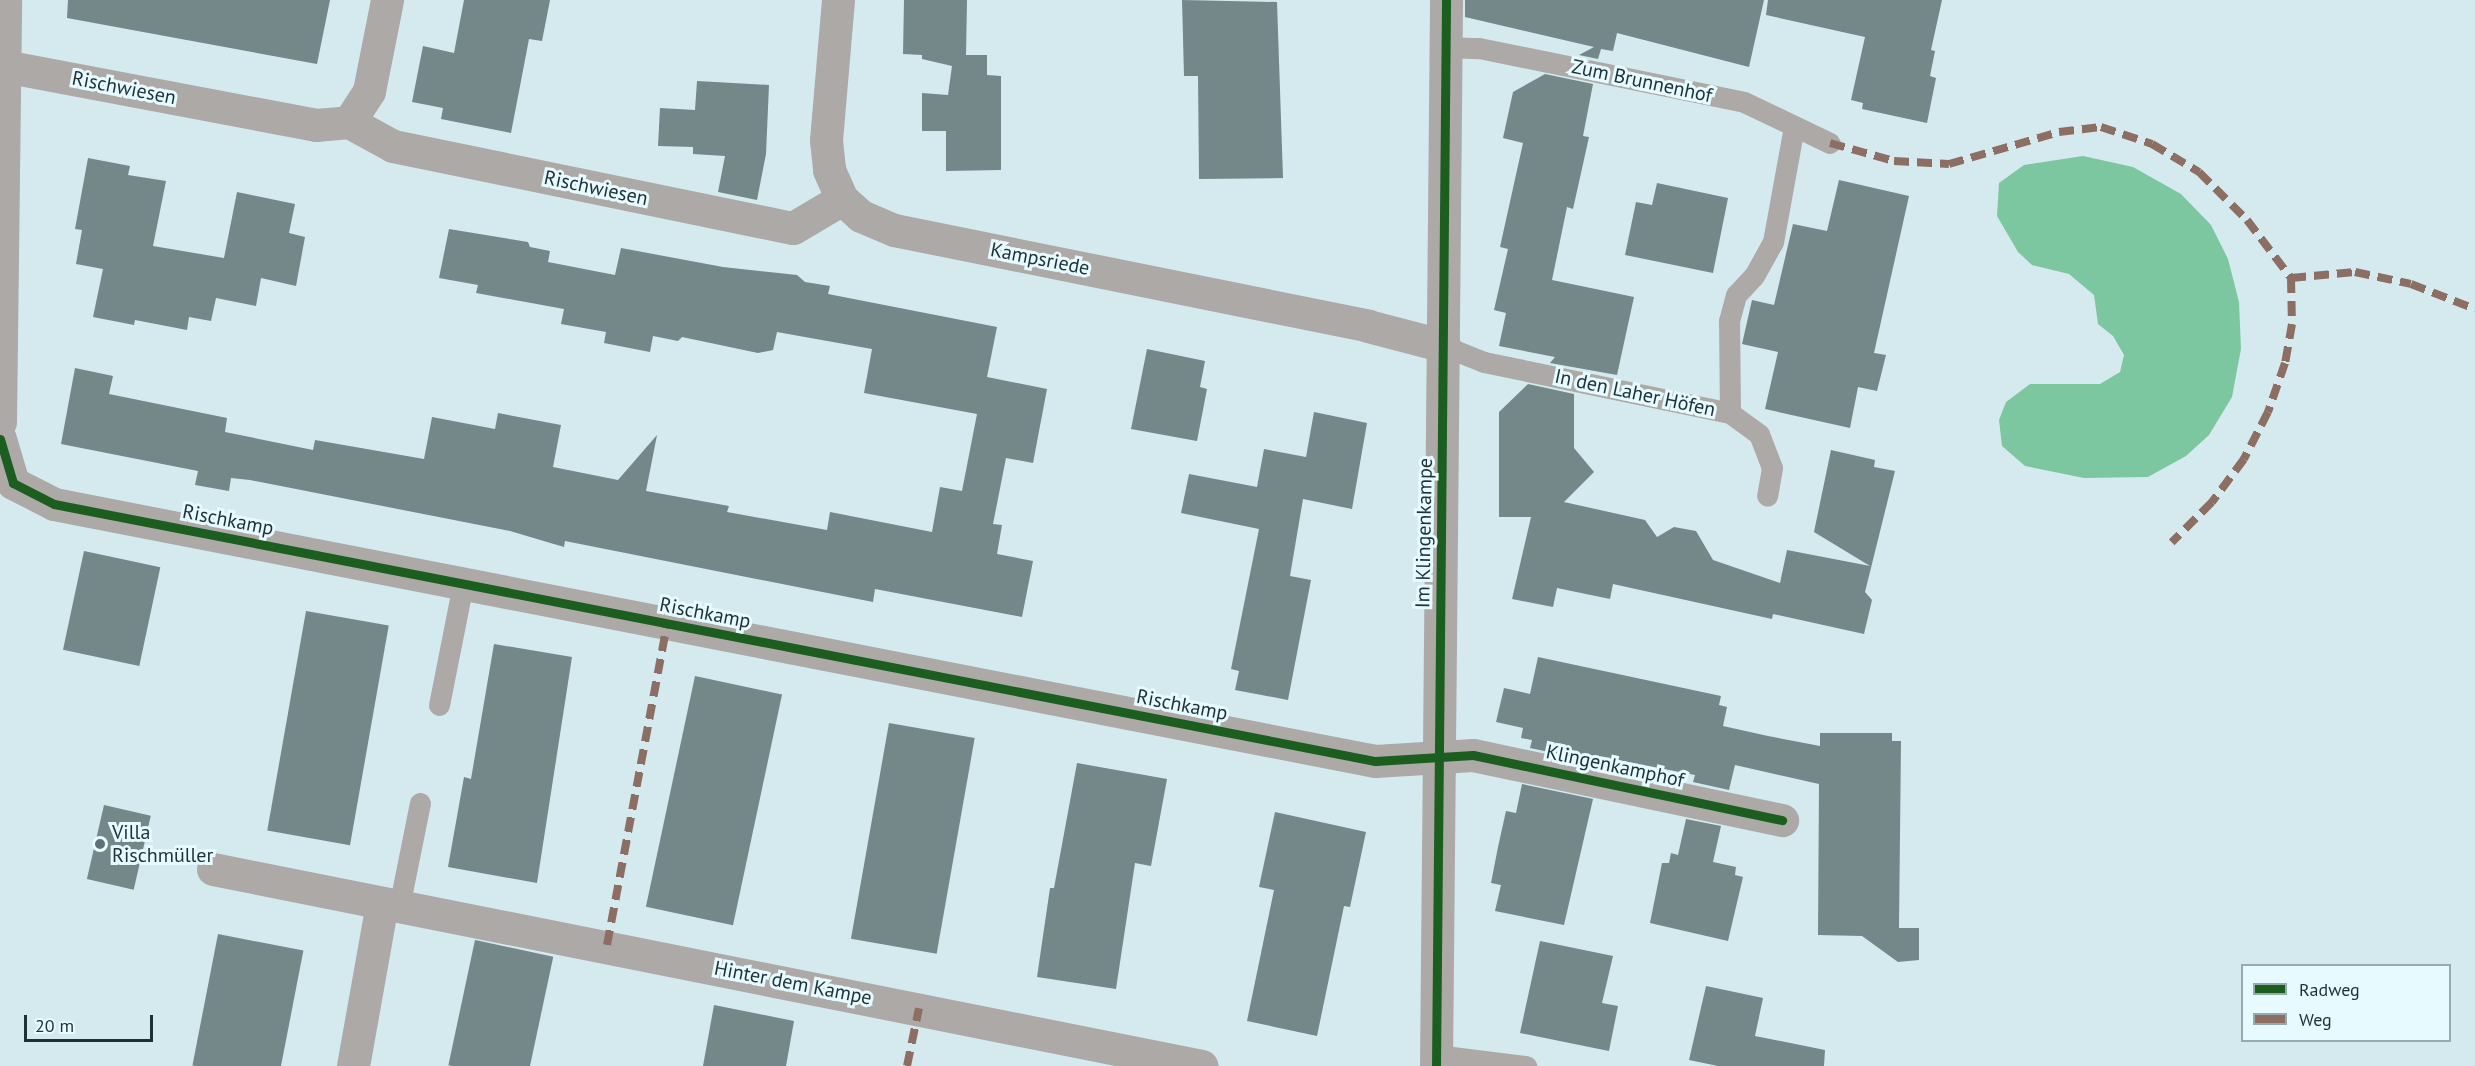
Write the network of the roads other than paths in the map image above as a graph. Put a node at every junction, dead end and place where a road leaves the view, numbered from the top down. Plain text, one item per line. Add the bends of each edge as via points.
1 (5, 0) edge
2 (387, 0) edge
3 (838, 0) edge
4 (1446, 0) edge
5 (1446, 47) junction
6 (4, 66) junction
7 (349, 122) junction
8 (1794, 127) junction
9 (1830, 143) dead end
10 (842, 199) junction
11 (1444, 346) junction
12 (1730, 412) junction
13 (0, 422) edge
14 (0, 439) edge
15 (1767, 496) dead end
16 (463, 584) junction
17 (439, 705) dead end
18 (1440, 758) junction
19 (420, 803) dead end
20 (1782, 820) dead end
21 (213, 869) dead end
22 (391, 906) junction
23 (1436, 1061) edge
24 (353, 1066) edge
25 (1202, 1066) edge
26 (1526, 1066) edge

1 - 6 street
2 - 7 street via 369,91
3 - 10 street, Kampsriede via 826,140 829,170
4 - 5 street, Im Klingenkampe
5 - 8 lane, Zum Brunnenhof via 1479,48 1744,102
5 - 11 street, Im Klingenkampe
6 - 7 street, Rischwiesen via 316,125
6 - 13 street
7 - 10 street, Rischwiesen via 393,147 793,228
8 - 9 lane, Zum Brunnenhof
8 - 12 lane via 1773,242 1754,276 1736,296 1729,321
10 - 11 street, Kampsriede via 861,216 894,230 1368,326
11 - 12 lane, In den Laher Höfen via 1484,362
11 - 18 street, Im Klingenkampe
12 - 15 lane, In den Laher Höfen via 1758,434 1772,468
14 - 16 street, Rischkamp via 13,483 54,504
16 - 17 lane
16 - 18 street, Rischkamp via 1375,761
18 - 20 street, Klingenkamphof via 1473,755
18 - 23 street, Im Klingenkampe
19 - 22 lane
21 - 22 street, Hinter dem Kampe
22 - 24 street
22 - 25 street, Hinter dem Kampe via 607,945
23 - 26 lane

